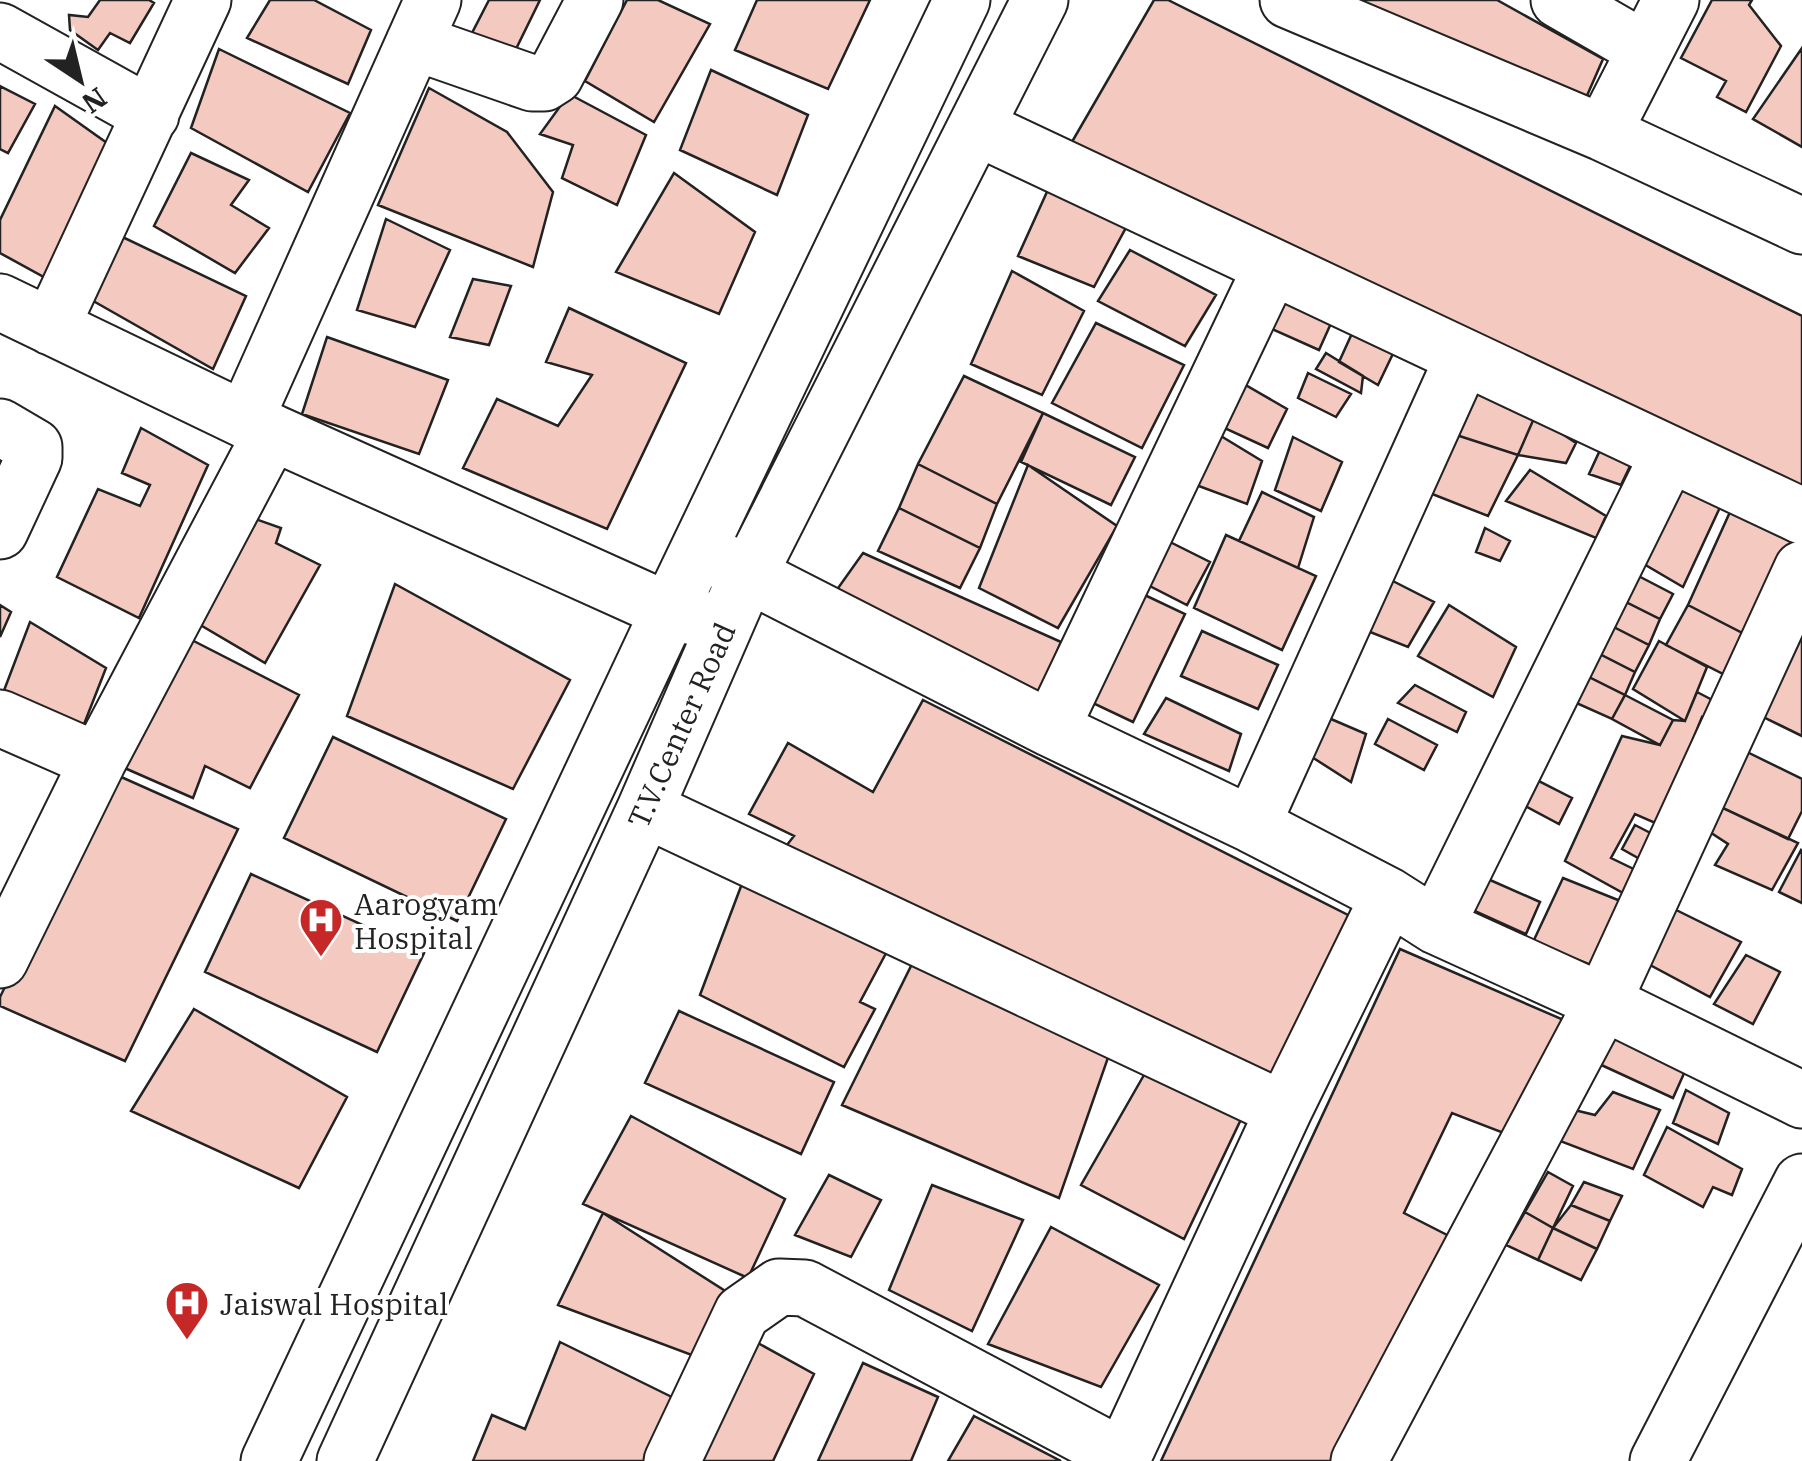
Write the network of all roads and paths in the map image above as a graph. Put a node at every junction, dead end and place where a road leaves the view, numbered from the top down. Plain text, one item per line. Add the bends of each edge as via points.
1 (203, 0) edge
2 (595, 0) edge
3 (962, 0) edge
4 (1040, 0) edge
5 (1288, 0) edge
6 (1559, 0) edge
7 (1671, 0) edge
8 (424, 21) edge
9 (0, 30) edge
10 (1644, 49) junction
11 (150, 115) junction
12 (976, 127) junction
13 (1603, 133) junction
14 (1802, 226) edge
15 (1270, 268) junction
16 (0, 302) edge
17 (51, 327) junction
18 (1462, 358) junction
19 (258, 426) junction
20 (0, 427) edge
21 (1669, 454) junction
22 (1802, 516) edge
23 (0, 531) edge
24 (698, 550) junction
25 (1802, 569) edge
26 (748, 574) junction
27 (669, 611) junction
28 (724, 625) junction
29 (0, 718) edge
30 (1051, 729) junction
31 (98, 761) junction
32 (645, 808) junction
33 (1252, 825) junction
34 (1389, 896) junction
35 (1436, 926) junction
36 (6, 931) edge
37 (1604, 1002) junction
38 (1798, 1088) edge
39 (1284, 1110) junction
40 (1802, 1182) edge
41 (1122, 1459) edge
42 (268, 1461) edge
43 (344, 1461) edge
44 (672, 1461) edge
45 (1359, 1461) edge
46 (1658, 1461) edge

1 - 11 street
2 - 8 street via 555,76 544,83 532,83
3 - 24 street, T.V.Center Road
4 - 12 street, T.V.Center Road
5 - 13 street
6 - 10 street
7 - 10 street
8 - 19 street
9 - 11 street
10 - 13 street
11 - 17 street
12 - 15 street
12 - 26 street, T.V.Center Road
13 - 14 street
15 - 18 street
15 - 30 street
16 - 17 street
17 - 19 street
18 - 21 street
18 - 33 street
19 - 27 street
19 - 31 street
20 - 23 street via 34,447 34,458
21 - 22 street
21 - 35 street
24 - 26 street
24 - 27 street, T.V.Center Road
25 - 37 street
26 - 28 street, T.V.Center Road
26 - 30 street
27 - 28 street
27 - 42 street, T.V.Center Road
28 - 32 street, T.V.Center Road
29 - 31 street
30 - 33 street
31 - 36 street
32 - 39 street
32 - 43 street, T.V.Center Road
33 - 34 street
34 - 35 street
34 - 39 street
35 - 37 street
37 - 38 street
37 - 45 street
39 - 41 street
40 - 46 street
41 - 44 street via 805,1288 779,1287 742,1313

